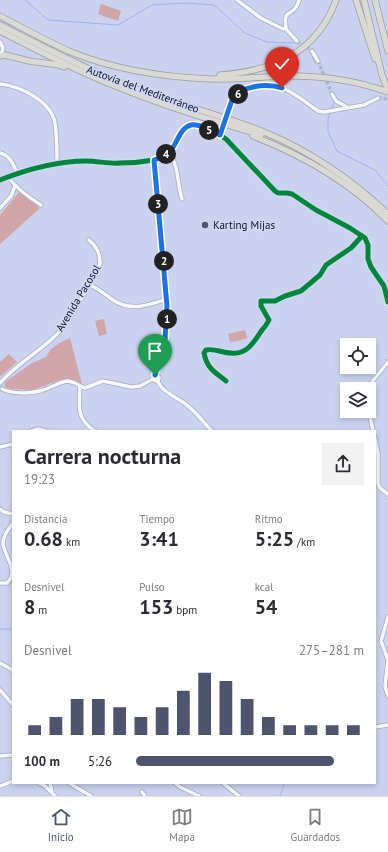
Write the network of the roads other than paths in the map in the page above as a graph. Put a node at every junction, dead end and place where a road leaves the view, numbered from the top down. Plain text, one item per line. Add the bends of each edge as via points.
1 (236, 0) edge
2 (299, 0) edge
3 (336, 0) edge
4 (356, 0) edge
5 (364, 0) edge
6 (375, 0) edge
7 (0, 16) edge
8 (0, 25) edge
9 (285, 28) junction
10 (0, 31) edge
11 (297, 41) tunnel mouth
12 (0, 42) edge
13 (388, 50) edge
14 (312, 51) tunnel mouth
15 (0, 57) edge
16 (318, 61) tunnel mouth
17 (82, 72) junction
18 (382, 75) junction
19 (200, 78) junction
20 (0, 84) edge
21 (388, 91) edge
22 (332, 94) tunnel mouth
23 (378, 98) tunnel mouth
24 (347, 107) junction
25 (233, 126) junction
26 (221, 133) junction
27 (274, 138) junction
28 (169, 152) junction
29 (0, 153) edge
30 (154, 160) junction
31 (57, 163) junction
32 (17, 173) junction
33 (8, 177) junction
34 (0, 180) edge
35 (15, 186) junction
36 (182, 199) dead end
37 (41, 205) dead end
38 (0, 208) edge
39 (388, 214) edge
40 (388, 221) edge
41 (362, 236) junction
42 (89, 240) dead end
43 (89, 284) junction
44 (167, 298) junction
45 (388, 302) edge
46 (388, 362) edge
47 (154, 377) junction
48 (226, 381) dead end
49 (372, 382) edge
50 (0, 383) edge
51 (80, 386) junction
52 (1, 390) edge
53 (370, 418) edge
54 (94, 430) edge
55 (211, 430) edge
56 (373, 430) edge
57 (376, 443) edge
58 (12, 444) edge
59 (0, 447) edge
60 (388, 494) edge
61 (0, 509) edge
62 (12, 514) edge
63 (12, 525) edge
64 (12, 567) edge
65 (12, 574) edge
66 (0, 583) edge
67 (388, 617) edge
68 (0, 663) edge
69 (12, 670) edge
70 (0, 690) edge
71 (388, 696) edge
72 (12, 704) edge
73 (388, 725) edge
74 (376, 727) edge
75 (12, 755) edge
76 (0, 756) edge
77 (12, 781) edge
78 (41, 784) edge
79 (50, 784) edge
80 (71, 784) edge
81 (176, 784) edge
82 (224, 784) edge
83 (0, 786) edge
84 (142, 792) dead end
85 (54, 795) edge
86 (91, 796) edge
87 (145, 796) edge
88 (199, 796) edge
89 (239, 796) edge

1 - 9 street via 261,18
2 - 9 street via 285,18
3 - 19 highway via 320,31 306,46 286,59 252,71
4 - 18 highway
5 - 18 highway
6 - 13 highway
7 - 19 highway, Autovía del Mediterráneo via 71,52 105,64 154,74
8 - 27 highway, Autovía del Mediterráneo via 114,80
9 - 11 street
10 - 17 highway
12 - 15 street via 3,48
14 - 16 street
15 - 17 highway via 5,55
17 - 25 highway via 147,98
18 - 21 highway
19 - 21 highway, Autovía del Mediterráneo via 329,78
20 - 31 street via 27,92 50,112 55,122
22 - 24 street via 336,101
23 - 24 street
24 - 26 street, bridge via 328,112 318,111 288,91 272,84 260,85 244,90 234,97
25 - 27 highway
25 - 40 highway via 316,166
26 - 28 street via 196,125 189,126 181,132
26 - 41 street via 275,191 292,194
27 - 39 highway, Autovía del Mediterráneo via 333,170
28 - 30 street
28 - 36 street via 176,164
29 - 32 street via 11,159
30 - 31 street via 120,164 86,161
30 - 44 street
31 - 32 street
32 - 33 street
33 - 34 street
33 - 35 street
35 - 37 street
35 - 38 street via 11,196
41 - 45 street via 368,245 371,267 384,286
41 - 48 street via 351,248 326,265 320,275 301,291 275,302 261,301 269,320 247,350 231,354 216,349 206,350 204,353 207,365
42 - 43 street, Avenida Pacosol via 100,255 100,264
43 - 44 street via 116,302 129,306 143,307
43 - 50 street, Avenida Pacosol via 59,332
44 - 47 street via 165,339
46 - 49 street
47 - 51 street via 140,386 131,387 103,381 88,388
47 - 55 street via 158,376 157,380 161,387 188,406
50 - 52 street
51 - 52 street via 69,381 32,392
51 - 54 street via 80,413
53 - 56 street
57 - 60 street via 378,484
58 - 59 street
61 - 62 street
63 - 64 street via 3,543
65 - 66 street via 7,583
67 - 71 street via 381,641 388,660 385,686
68 - 69 street
70 - 72 street
73 - 74 street
75 - 76 street
77 - 83 street
78 - 85 street
79 - 85 street
80 - 86 street
81 - 88 street
82 - 89 street
84 - 87 street

